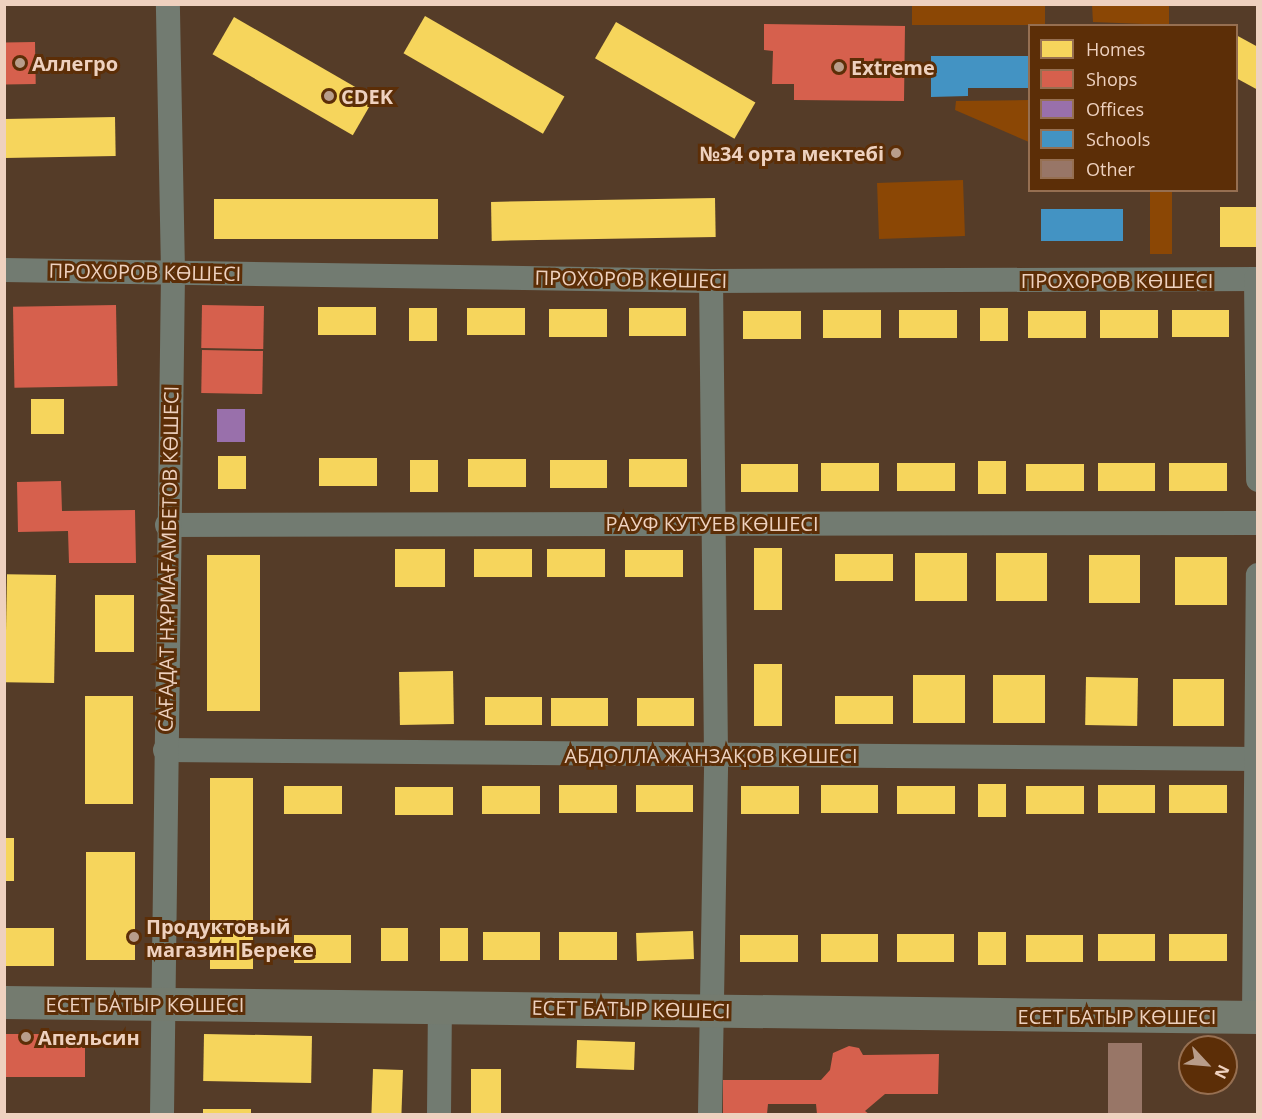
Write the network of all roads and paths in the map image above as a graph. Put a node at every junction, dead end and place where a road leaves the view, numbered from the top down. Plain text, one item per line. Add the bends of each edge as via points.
1 (168, 4) edge
2 (4, 270) edge
3 (173, 272) junction
4 (1257, 279) edge
5 (711, 281) junction
6 (1257, 480) edge
7 (716, 523) junction
8 (1257, 523) edge
9 (167, 525) junction
10 (1257, 575) edge
11 (165, 750) junction
12 (716, 755) junction
13 (1257, 759) edge
14 (4, 1002) edge
15 (163, 1004) junction
16 (440, 1006) junction
17 (713, 1010) junction
18 (1256, 1017) edge
19 (162, 1114) edge
20 (440, 1114) edge
21 (710, 1114) edge

1 - 3 street, САҒАДАТ НҰРМАҒАМБЕТОВ КӨШЕСІ
2 - 3 street, ПРОХОРОВ КӨШЕСІ
3 - 5 street, ПРОХОРОВ КӨШЕСІ
3 - 9 street, САҒАДАТ НҰРМАҒАМБЕТОВ КӨШЕСІ
4 - 5 street, ПРОХОРОВ КӨШЕСІ
4 - 6 street
5 - 7 street
7 - 8 street, РАУФ КУТУЕВ КӨШЕСІ
7 - 9 street, РАУФ КУТУЕВ КӨШЕСІ
7 - 12 street
9 - 11 street, САҒАДАТ НҰРМАҒАМБЕТОВ КӨШЕСІ
10 - 13 street
11 - 12 street, АБДОЛЛА ЖАНЗАҚОВ КӨШЕСІ
11 - 15 street, САҒАДАТ НҰРМАҒАМБЕТОВ КӨШЕСІ
12 - 13 street, АБДОЛЛА ЖАНЗАҚОВ КӨШЕСІ
12 - 17 street
13 - 18 street
14 - 15 street, ЕСЕТ БАТЫР КӨШЕСІ
15 - 16 street, ЕСЕТ БАТЫР КӨШЕСІ
15 - 19 street, САҒАДАТ НҰРМАҒАМБЕТОВ КӨШЕСІ
16 - 17 street, ЕСЕТ БАТЫР КӨШЕСІ
16 - 20 street
17 - 18 street, ЕСЕТ БАТЫР КӨШЕСІ
17 - 21 street

